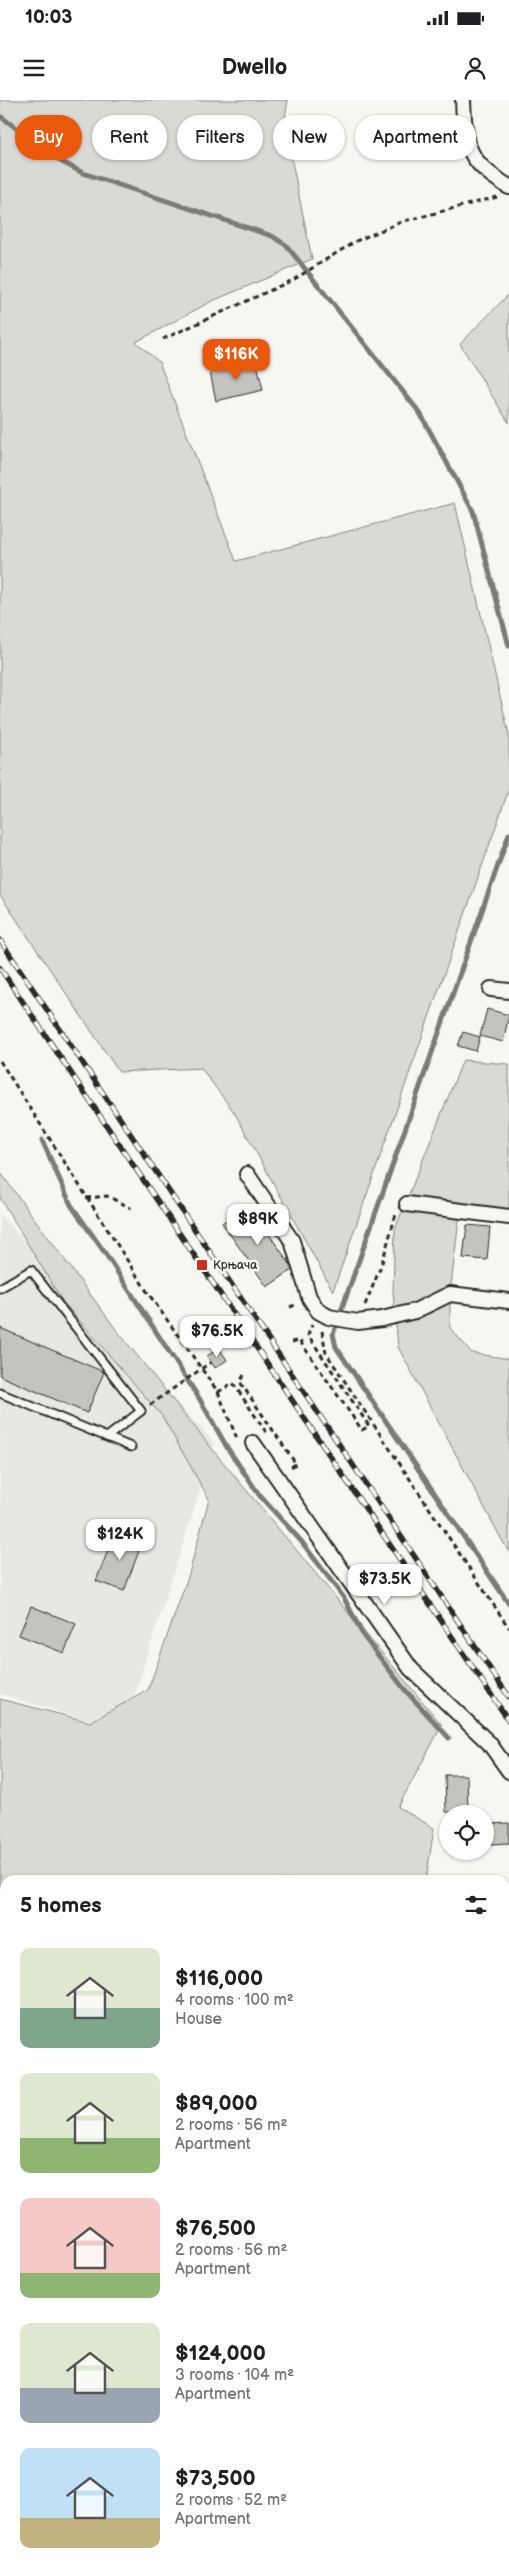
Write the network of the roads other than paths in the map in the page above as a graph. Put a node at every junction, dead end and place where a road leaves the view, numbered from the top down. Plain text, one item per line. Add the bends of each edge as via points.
1 (463, 100) edge
2 (504, 192) edge
3 (491, 989) dead end
4 (509, 991) edge
5 (247, 1174) dead end
6 (407, 1204) road end
7 (509, 1216) edge
8 (0, 1288) edge
9 (509, 1300) edge
10 (0, 1393) edge
11 (106, 1437) junction
12 (253, 1443) road end
13 (131, 1447) dead end
14 (509, 1771) edge

1 - 2 street via 464,135 473,159
3 - 4 street
5 - 9 street via 292,1240 309,1297 324,1314 355,1322 382,1319 415,1311 450,1294
6 - 7 street
8 - 11 lane via 31,1270 141,1411
10 - 11 lane
11 - 13 lane
12 - 14 street via 410,1669 489,1743

